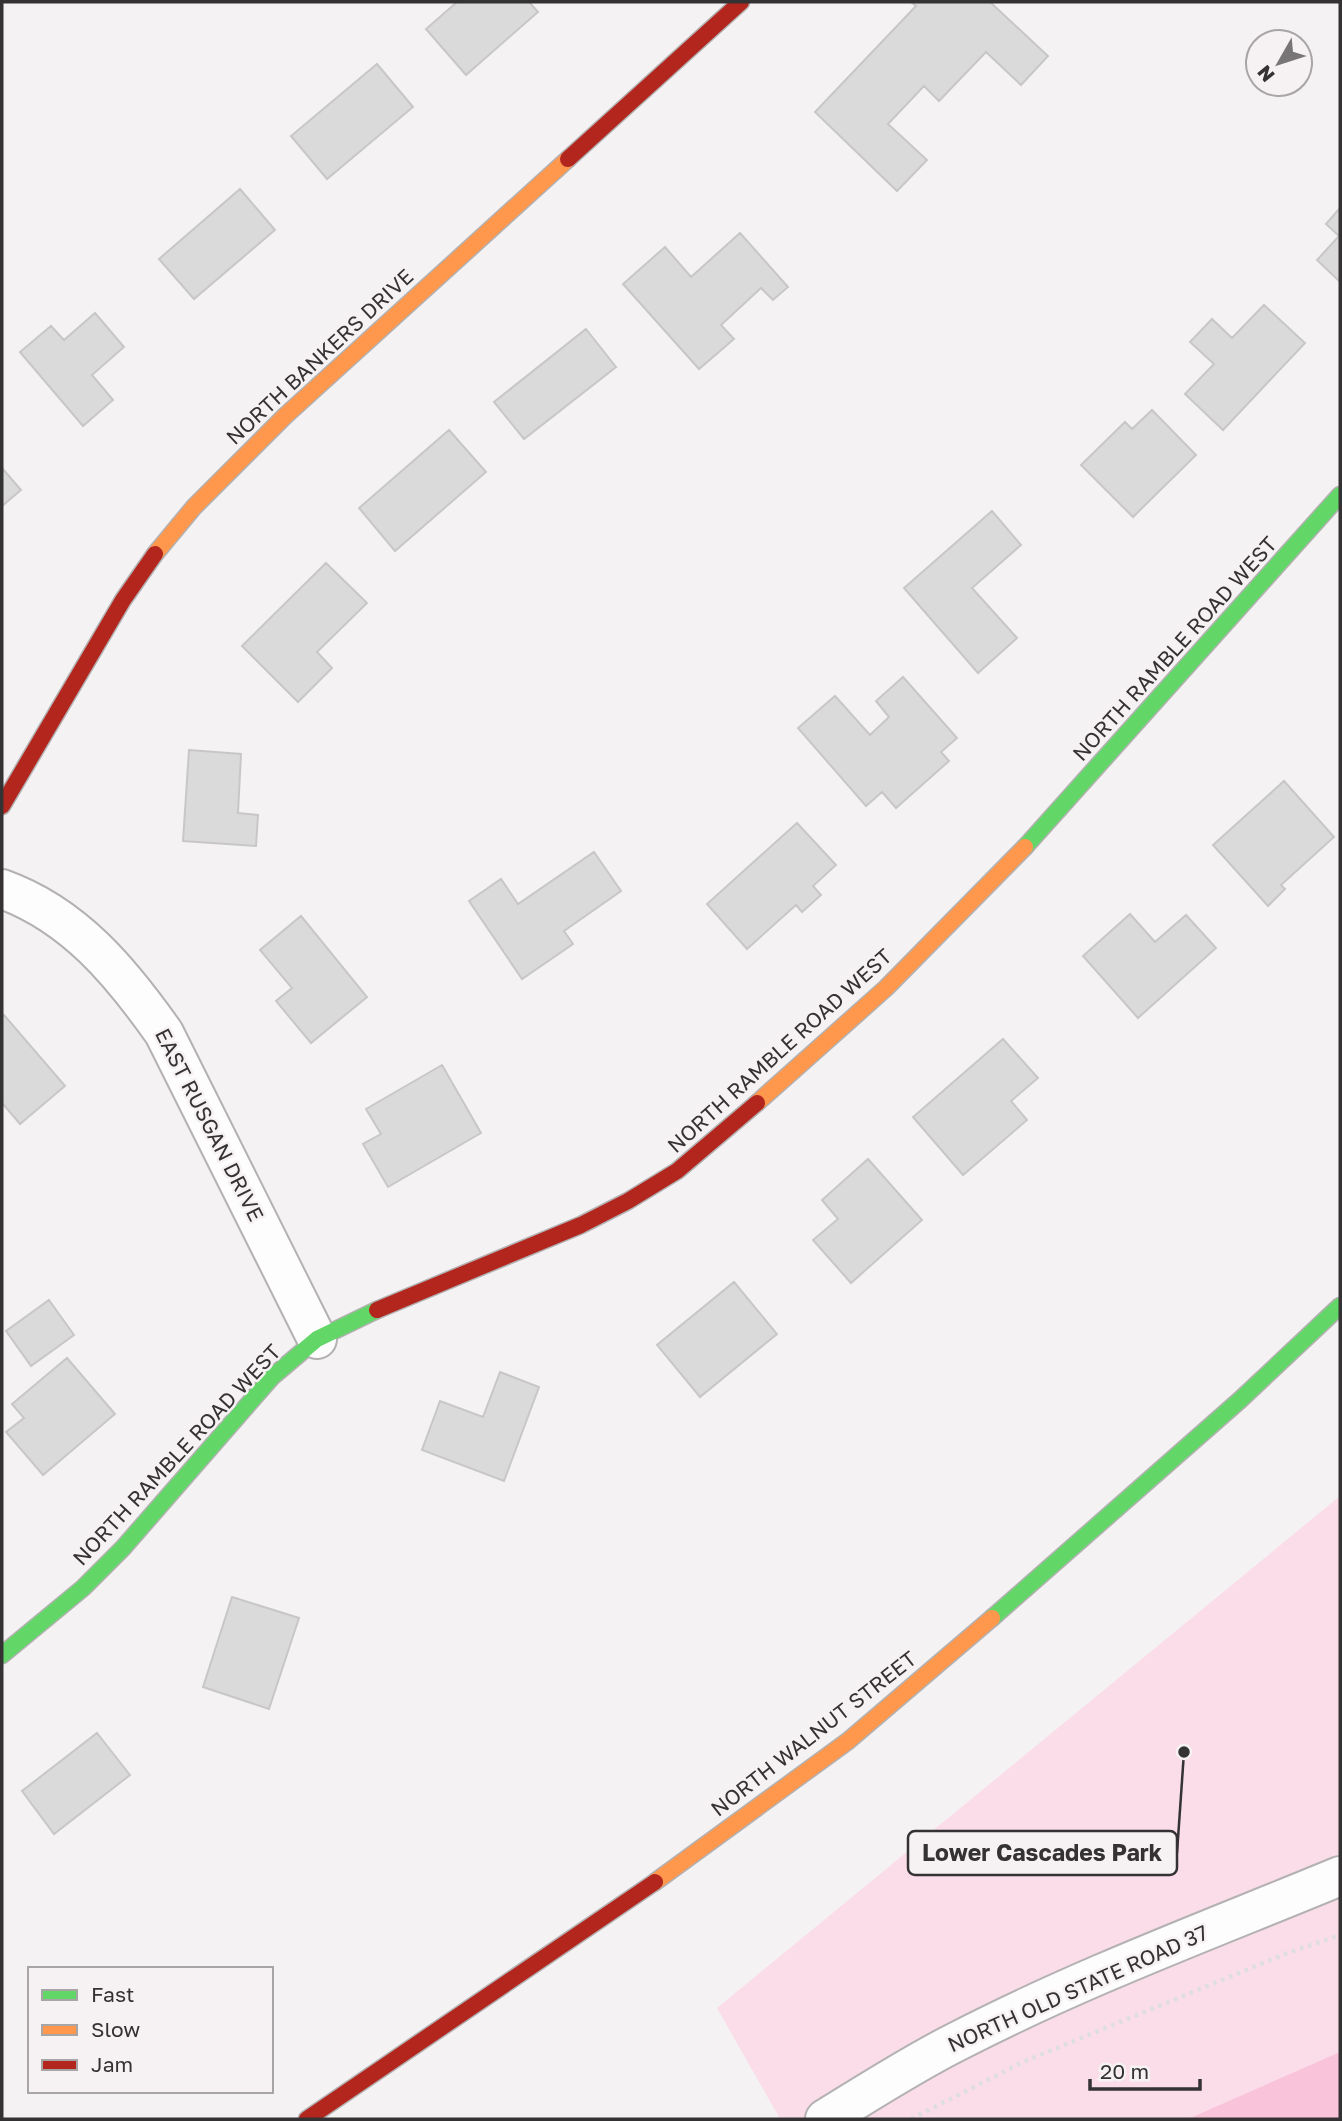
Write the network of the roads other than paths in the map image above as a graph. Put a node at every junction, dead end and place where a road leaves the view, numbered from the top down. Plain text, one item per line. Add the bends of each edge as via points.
1 (741, 2) edge
2 (1340, 495) edge
3 (2, 806) edge
4 (2, 889) edge
5 (1340, 1306) edge
6 (317, 1339) junction
7 (2, 1655) edge
8 (1340, 1876) edge
9 (307, 2119) edge
10 (825, 2119) edge

1 - 3 street, NORTH BANKERS DRIVE via 285,416 194,507 123,600
2 - 6 street, NORTH RAMBLE ROAD WEST via 1037,834 886,988 677,1171 581,1225 393,1302
4 - 6 street, EAST RUSGAN DRIVE via 43,908 78,933 108,960 157,1023
5 - 9 street, NORTH WALNUT STREET via 1043,1575 848,1741 650,1886
6 - 7 street, NORTH RAMBLE ROAD WEST via 272,1377 123,1548
8 - 10 street, NORTH OLD STATE ROAD 37 via 1101,1974 971,2035

